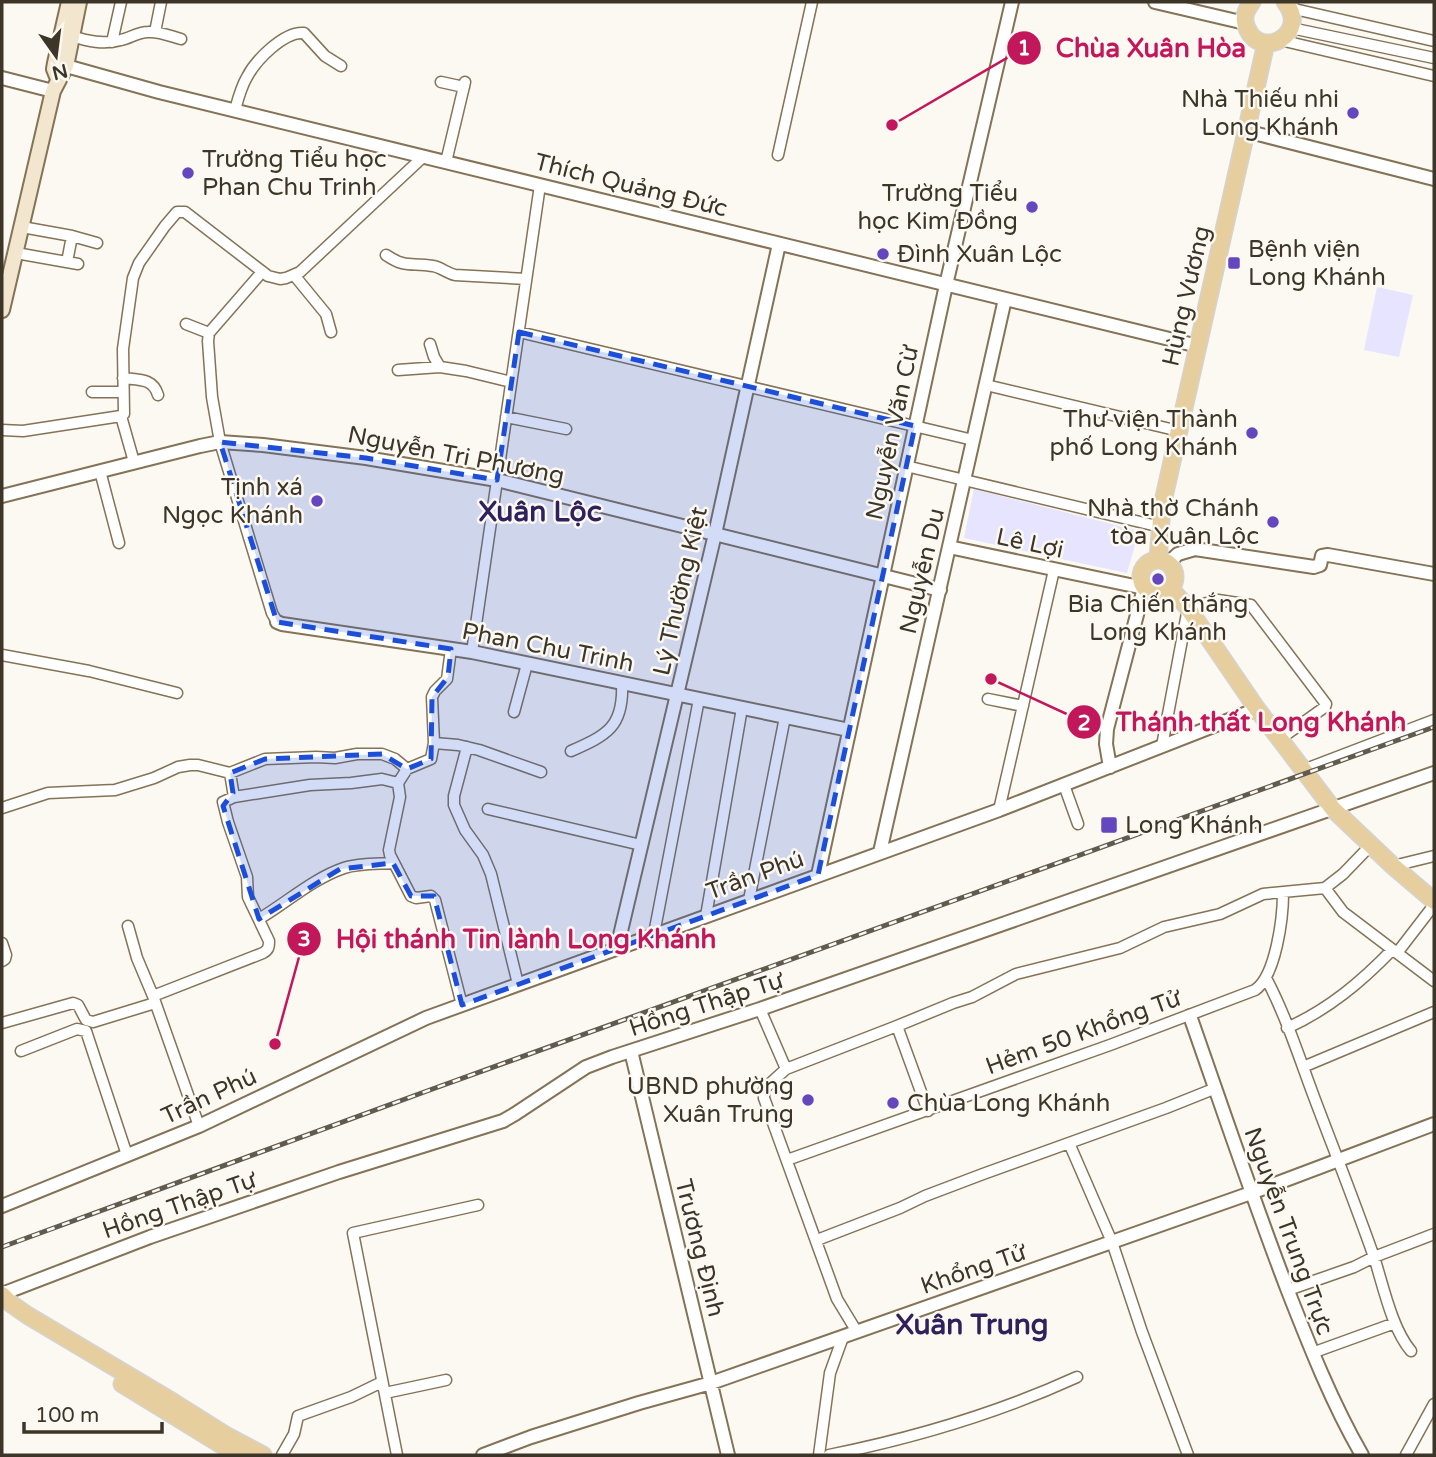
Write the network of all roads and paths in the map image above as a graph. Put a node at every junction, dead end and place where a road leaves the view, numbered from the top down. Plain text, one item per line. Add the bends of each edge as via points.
1 (69, 2) edge
2 (79, 2) edge
3 (121, 2) edge
4 (161, 2) edge
5 (813, 2) edge
6 (1012, 2) edge
7 (1155, 2) edge
8 (1251, 2) edge
9 (1288, 5) edge
10 (1244, 23) junction
11 (1291, 27) junction
12 (155, 32) junction
13 (71, 36) junction
14 (181, 39) dead end
15 (1434, 41) edge
16 (112, 42) junction
17 (1273, 42) junction
18 (1434, 58) edge
19 (341, 66) dead end
20 (58, 75) junction
21 (1434, 76) edge
22 (2, 78) edge
23 (441, 82) dead end
24 (235, 110) junction
25 (1245, 131) junction
26 (778, 155) dead end
27 (424, 156) junction
28 (446, 162) junction
29 (1434, 179) edge
30 (540, 185) junction
31 (22, 227) junction
32 (72, 236) junction
33 (97, 243) dead end
34 (779, 244) junction
35 (16, 253) junction
36 (386, 256) dead end
37 (66, 261) junction
38 (78, 264) dead end
39 (262, 272) junction
40 (294, 275) junction
41 (526, 279) junction
42 (946, 285) junction
43 (1005, 299) junction
44 (2, 310) edge
45 (186, 324) dead end
46 (331, 332) dead end
47 (519, 332) junction
48 (209, 334) junction
49 (430, 344) dead end
50 (1198, 346) junction
51 (440, 368) junction
52 (398, 370) dead end
53 (123, 378) junction
54 (511, 382) junction
55 (986, 385) junction
56 (748, 386) junction
57 (92, 392) dead end
58 (123, 392) junction
59 (158, 395) dead end
60 (121, 416) junction
61 (506, 417) junction
62 (915, 426) junction
63 (565, 429) dead end
64 (2, 430) edge
65 (1179, 431) junction
66 (973, 440) junction
67 (220, 442) junction
68 (134, 462) junction
69 (906, 466) junction
70 (100, 471) junction
71 (497, 480) junction
72 (964, 480) junction
73 (2, 496) edge
74 (1161, 527) junction
75 (715, 534) junction
76 (119, 542) dead end
77 (949, 547) junction
78 (1163, 562) junction
79 (1054, 570) junction
80 (1434, 574) edge
81 (882, 576) junction
82 (1144, 588) junction
83 (1171, 589) junction
84 (940, 590) junction
85 (1188, 608) junction
86 (278, 622) joint
87 (451, 649) junction
88 (472, 652) junction
89 (2, 655) edge
90 (527, 664) junction
91 (622, 683) junction
92 (177, 693) dead end
93 (677, 695) junction
94 (699, 699) junction
95 (988, 699) dead end
96 (1023, 706) junction
97 (742, 708) junction
98 (1257, 709) junction
99 (514, 712) dead end
100 (785, 717) junction
101 (1434, 720) edge
102 (849, 730) junction
103 (1280, 739) junction
104 (434, 743) junction
105 (1162, 746) junction
106 (467, 747) junction
107 (571, 751) dead end
108 (1110, 767) junction
109 (407, 769) junction
110 (1303, 770) junction
111 (541, 772) dead end
112 (230, 773) junction
113 (1434, 773) edge
114 (398, 783) junction
115 (1064, 785) junction
116 (234, 797) junction
117 (2, 808) edge
118 (488, 809) dead end
119 (1334, 809) junction
120 (999, 810) junction
121 (1078, 824) dead end
122 (641, 845) junction
123 (1371, 845) junction
124 (880, 852) junction
125 (1434, 856) edge
126 (393, 863) junction
127 (1393, 866) junction
128 (818, 875) junction
129 (1325, 888) junction
130 (1283, 893) junction
131 (749, 900) junction
132 (1434, 903) edge
133 (705, 916) junction
134 (258, 919) junction
135 (128, 926) dead end
136 (654, 934) junction
137 (2, 943) edge
138 (617, 948) junction
139 (1394, 951) junction
140 (2, 961) edge
141 (1266, 978) junction
142 (1434, 981) edge
143 (518, 984) junction
144 (154, 1000) junction
145 (463, 1005) junction
146 (760, 1009) junction
147 (1434, 1012) edge
148 (1190, 1016) junction
149 (2, 1024) edge
150 (897, 1026) junction
151 (1287, 1028) junction
152 (21, 1051) dead end
153 (631, 1051) junction
154 (1303, 1066) junction
155 (786, 1069) junction
156 (1216, 1088) junction
157 (928, 1111) junction
158 (1434, 1124) edge
159 (199, 1126) junction
160 (1069, 1143) junction
161 (127, 1155) junction
162 (787, 1160) junction
163 (1338, 1160) junction
164 (1251, 1193) junction
165 (478, 1205) dead end
166 (2, 1206) edge
167 (1434, 1234) edge
168 (817, 1240) junction
169 (1112, 1242) junction
170 (1374, 1257) junction
171 (1288, 1290) junction
172 (2, 1294) edge
173 (2, 1308) edge
174 (1395, 1323) junction
175 (857, 1332) junction
176 (843, 1337) junction
177 (1411, 1351) dead end
178 (1312, 1353) junction
179 (1077, 1377) dead end
180 (446, 1380) dead end
181 (382, 1382) junction
182 (711, 1383) junction
183 (385, 1393) junction
184 (1433, 1410) edge
185 (238, 1455) edge
186 (263, 1455) edge
187 (282, 1455) edge
188 (397, 1455) edge
189 (482, 1455) edge
190 (728, 1455) edge
191 (820, 1455) edge
192 (830, 1455) edge
193 (1188, 1455) edge
194 (1362, 1455) edge
195 (1406, 1455) edge

1 - 20 main road
2 - 13 main road
3 - 16 street
4 - 12 street
5 - 26 street
6 - 42 street, Nguyễn Văn Cừ
7 - 10 street
8 - 10 main road
9 - 11 main road
9 - 15 street
10 - 17 main road via 1256,40
11 - 17 main road
11 - 18 street
12 - 14 street
12 - 16 street
13 - 16 street
13 - 20 main road
17 - 21 street
17 - 25 main road, Hùng Vương
19 - 24 street via 304,33 292,34 251,70
20 - 22 street, Thích Quảng Đức
20 - 24 street, Thích Quảng Đức
20 - 31 main road
23 - 28 street via 464,85
24 - 27 street, Thích Quảng Đức
25 - 29 street
25 - 50 main road, Hùng Vương
27 - 28 street, Thích Quảng Đức
27 - 40 street
28 - 30 street, Thích Quảng Đức
30 - 34 street, Thích Quảng Đức
30 - 41 street
31 - 32 street
31 - 35 main road
32 - 33 street
32 - 37 street
34 - 42 street, Thích Quảng Đức
34 - 56 street, Lý Thường Kiệt
35 - 37 street
35 - 44 main road
36 - 41 street via 403,265 432,265 454,275
37 - 38 street
39 - 40 street via 280,279
39 - 48 street
39 - 53 street via 185,212 177,212 133,278
40 - 46 street via 326,314
41 - 47 street
42 - 43 street, Thích Quảng Đức
42 - 62 street, Nguyễn Văn Cừ
43 - 50 street, Thích Quảng Đức
43 - 55 street, Nguyễn Du
45 - 48 street
47 - 54 street
47 - 56 street
48 - 67 street
49 - 51 street
50 - 65 main road, Hùng Vương
51 - 52 street
51 - 54 street
53 - 58 street
53 - 59 street via 150,382
54 - 61 street
55 - 65 street
55 - 66 street, Nguyễn Du
56 - 62 street
56 - 75 street, Lý Thường Kiệt
57 - 58 street
58 - 60 street
60 - 64 street
60 - 68 street
61 - 63 street
61 - 71 street
62 - 66 street
62 - 69 street, Nguyễn Văn Cừ
65 - 74 main road, Hùng Vương
66 - 72 street, Nguyễn Du
67 - 68 street, Nguyễn Tri Phương
67 - 71 street, Nguyễn Tri Phương via 366,457
67 - 86 street
68 - 70 street, Nguyễn Tri Phương
69 - 72 street
69 - 81 street, Nguyễn Văn Cừ
70 - 73 street, Nguyễn Tri Phương
70 - 76 street
71 - 75 street, Nguyễn Tri Phương
71 - 88 street
72 - 74 street
72 - 77 street, Nguyễn Du
74 - 78 main road, Hùng Vương
75 - 81 street, Nguyễn Tri Phương
75 - 93 street, Lý Thường Kiệt
77 - 79 street, Lê Lợi
77 - 84 street, Nguyễn Du
78 - 80 street via 1195,549 1310,567 1320,565 1322,556 1328,555
78 - 82 main road via 1149,563 1142,571
78 - 83 main road via 1175,574
79 - 82 street, Lê Lợi
79 - 96 street
81 - 84 street, Nguyễn Tri Phương
81 - 102 street, Nguyễn Văn Cừ
82 - 83 main road via 1158,595
82 - 108 street via 1106,738
83 - 85 main road
84 - 124 street, Nguyễn Du
85 - 98 main road
85 - 103 street via 1218,600 1251,605 1324,700 1325,708
85 - 105 street
86 - 87 street, Phan Chu Trinh
87 - 88 street, Phan Chu Trinh
87 - 104 street via 447,679 432,696
88 - 90 street, Phan Chu Trinh
89 - 92 street
90 - 91 street, Phan Chu Trinh
90 - 99 street
91 - 93 street, Phan Chu Trinh
91 - 107 street via 623,702 614,725
93 - 94 street, Phan Chu Trinh
93 - 122 street, Lý Thường Kiệt
94 - 97 street, Phan Chu Trinh
94 - 136 street
95 - 96 street
96 - 120 street
97 - 100 street, Phan Chu Trinh
97 - 133 street
98 - 103 main road
98 - 105 street, Trần Phú
100 - 102 street, Phan Chu Trinh
100 - 131 street
101 - 110 street
102 - 128 street, Nguyễn Văn Cừ
103 - 110 main road
104 - 106 street
104 - 109 street via 431,759
105 - 108 street, Trần Phú
106 - 111 street
106 - 143 street via 454,805 489,868
108 - 115 street, Trần Phú
109 - 112 street via 389,756 357,754 265,759
109 - 114 street
110 - 119 main road
112 - 116 street
112 - 117 street via 198,765 178,766 115,790 48,793
113 - 119 street, Hồng Thập Tự
114 - 116 street via 382,779 310,785
114 - 126 street via 400,797 389,850
115 - 120 street, Trần Phú
115 - 121 street
116 - 134 street via 223,806
118 - 122 street
119 - 123 main road
119 - 146 street, Hồng Thập Tự
120 - 124 street, Trần Phú
122 - 138 street, Lý Thường Kiệt
123 - 127 main road
123 - 129 street
124 - 128 street, Trần Phú
125 - 127 street
126 - 134 street via 340,869
126 - 145 street via 411,896 435,900
127 - 132 main road
128 - 131 street, Trần Phú
129 - 130 street
129 - 139 street via 1343,912
130 - 141 street via 1280,936
130 - 150 street via 1263,894 1220,914 1164,927 1120,948 1016,974
131 - 133 street, Trần Phú
132 - 139 street
133 - 136 street, Trần Phú
134 - 144 street via 269,941 268,950
135 - 144 street
136 - 138 street, Trần Phú
137 - 140 street via 6,955
138 - 143 street, Trần Phú
139 - 142 street
139 - 151 street via 1341,997
141 - 148 street, Hẻm 50 Khổng Tử via 1255,990
141 - 151 street
143 - 145 street, Trần Phú
144 - 149 street via 93,1022 72,1003
144 - 159 street
145 - 159 street, Trần Phú via 398,1030
146 - 153 street, Hồng Thập Tự
146 - 155 street
147 - 154 street
148 - 156 street, Nguyễn Trung Trực
148 - 157 street, Hẻm 50 Khổng Tử
150 - 155 street
150 - 157 street
151 - 154 street
152 - 161 street via 78,1029 86,1031
153 - 172 street, Hồng Thập Tự via 586,1067 503,1121 161,1233
153 - 182 street, Trương Định
154 - 163 street
155 - 162 street via 763,1093
156 - 160 street
156 - 164 street, Nguyễn Trung Trực
157 - 162 street, Hẻm 50 Khổng Tử
158 - 163 street, Khổng Tử
159 - 161 street, Trần Phú
160 - 168 street
160 - 169 street
161 - 166 street, Trần Phú
162 - 168 street
163 - 164 street, Khổng Tử
163 - 170 street
164 - 169 street, Khổng Tử
164 - 171 street, Nguyễn Trung Trực
165 - 181 street via 354,1233
167 - 170 street
168 - 175 street via 837,1298
169 - 175 street, Khổng Tử
169 - 193 street
170 - 171 street
170 - 174 street
171 - 178 street, Nguyễn Trung Trực
172 - 186 main road via 27,1315
173 - 185 main road
174 - 177 street
174 - 178 street
175 - 176 street, Khổng Tử
176 - 182 street, Khổng Tử
176 - 191 street via 830,1373
178 - 194 street, Nguyễn Trung Trực
179 - 192 street via 973,1417
180 - 183 street
181 - 183 street
181 - 187 street via 298,1416 295,1434
182 - 189 street, Khổng Tử
182 - 190 street, Trương Định
183 - 188 street
184 - 195 street

